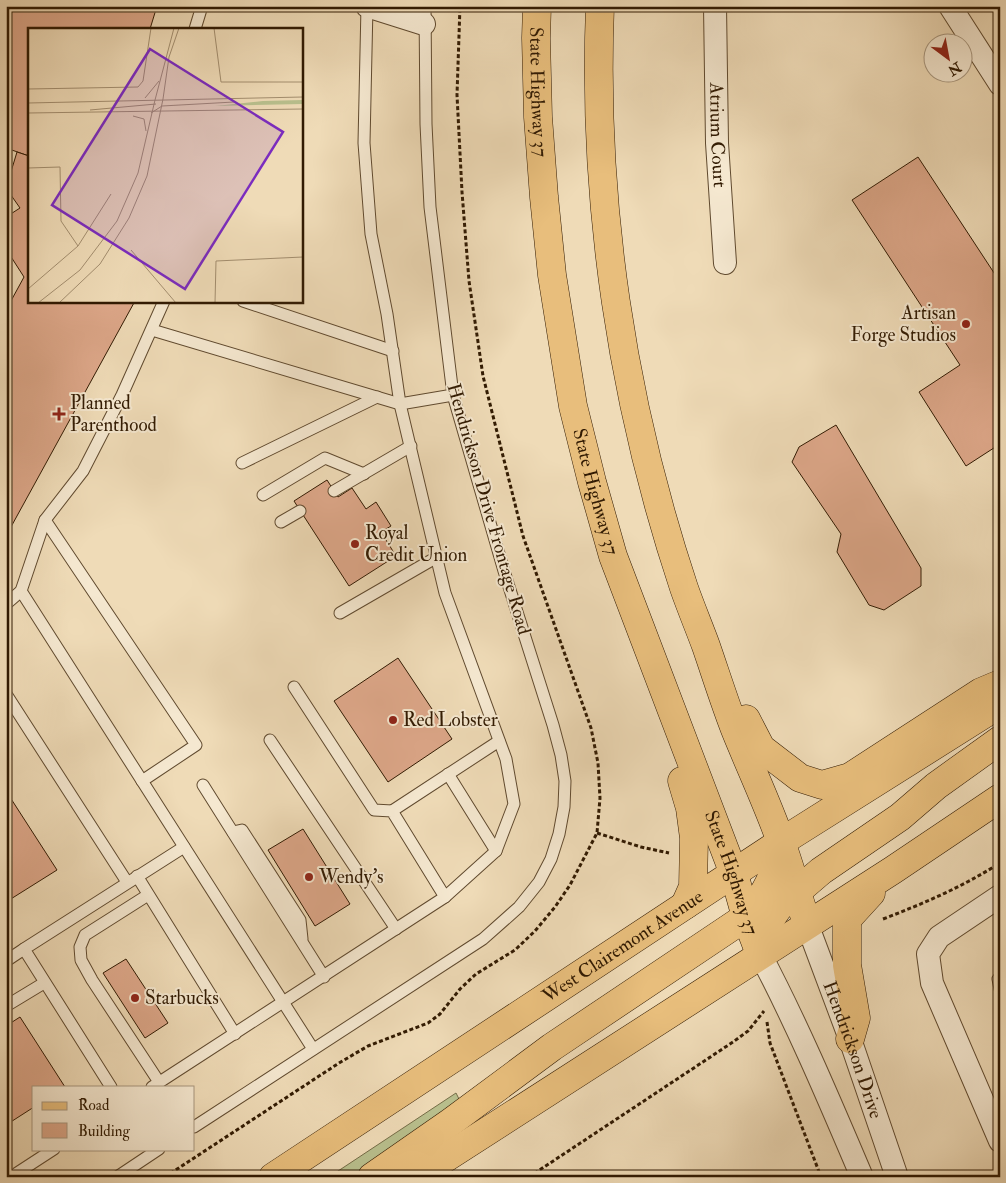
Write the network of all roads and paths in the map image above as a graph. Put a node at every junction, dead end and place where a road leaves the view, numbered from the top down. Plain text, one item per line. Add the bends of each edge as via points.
1 (202, 6) edge
2 (367, 6) edge
3 (537, 6) edge
4 (600, 6) edge
5 (715, 6) edge
6 (950, 6) edge
7 (425, 15) edge
8 (194, 28) edge
9 (1000, 84) edge
10 (725, 263) dead end
11 (164, 302) edge
12 (246, 302) edge
13 (152, 330) junction
14 (393, 351) junction
15 (453, 395) junction
16 (377, 396) junction
17 (400, 404) junction
18 (411, 446) junction
19 (242, 463) dead end
20 (364, 474) junction
21 (334, 491) dead end
22 (263, 495) dead end
23 (300, 511) dead end
24 (45, 520) junction
25 (281, 522) dead end
26 (437, 557) junction
27 (21, 591) junction
28 (6, 604) edge
29 (634, 610) junction
30 (340, 613) dead end
31 (698, 624) junction
32 (1000, 684) edge
33 (294, 688) dead end
34 (6, 694) edge
35 (1000, 704) edge
36 (270, 740) dead end
37 (1000, 740) edge
38 (500, 741) junction
39 (448, 774) junction
40 (142, 781) junction
41 (203, 784) dead end
42 (1000, 798) edge
43 (392, 810) junction
44 (597, 833) dead end
45 (781, 842) junction
46 (184, 847) junction
47 (496, 851) junction
48 (676, 854) dead end
49 (1000, 863) edge
50 (893, 870) junction
51 (734, 874) junction
52 (132, 879) junction
53 (797, 892) junction
54 (148, 896) junction
55 (1000, 896) edge
56 (444, 897) junction
57 (686, 905) junction
58 (746, 917) junction
59 (808, 924) junction
60 (396, 929) junction
61 (847, 940) junction
62 (24, 950) junction
63 (760, 954) junction
64 (6, 961) edge
65 (324, 976) junction
66 (1000, 977) edge
67 (44, 983) junction
68 (1000, 989) edge
69 (780, 993) junction
70 (283, 1003) junction
71 (6, 1006) edge
72 (765, 1010) junction
73 (235, 1034) junction
74 (850, 1039) junction
75 (313, 1049) junction
76 (156, 1085) edge
77 (110, 1086) edge
78 (195, 1126) edge
79 (1000, 1141) edge
80 (52, 1150) edge
81 (158, 1150) edge
82 (11, 1177) edge
83 (117, 1177) edge
84 (273, 1177) edge
85 (372, 1177) edge
86 (416, 1177) edge
87 (528, 1177) edge
88 (821, 1177) edge
89 (862, 1177) edge
90 (897, 1177) edge

1 - 8 lane
2 - 7 street
2 - 14 lane via 364,143 371,234
3 - 29 main road, State Highway 37 via 538,126 562,343 573,406 592,482 613,556
4 - 31 main road via 597,65 600,137 622,346 649,469
5 - 10 street, Atrium Court via 717,142
6 - 9 street
7 - 15 lane, Hendrickson Drive Frontage Road via 430,208
11 - 13 lane
12 - 14 lane
13 - 16 lane
13 - 24 lane via 83,471
14 - 17 lane
15 - 17 lane
15 - 75 lane, Hendrickson Drive Frontage Road via 561,755 565,782 559,834 551,859 519,907 483,938
16 - 17 lane
16 - 19 lane
17 - 18 lane
18 - 20 lane
18 - 26 lane
20 - 21 lane
20 - 22 lane via 326,458
23 - 25 lane
24 - 27 lane
24 - 40 lane via 196,745
26 - 30 lane
26 - 38 lane via 445,593
27 - 28 lane
27 - 40 lane
29 - 51 main road, State Highway 37
29 - 57 main road via 632,641 641,673 690,808 694,838 693,887
31 - 32 main road via 761,748 800,778 822,785 850,777 982,692
31 - 45 main road via 735,729
33 - 43 lane via 374,810
34 - 52 lane
35 - 45 main road, West Clairemont Avenue
36 - 60 lane
37 - 53 main road
38 - 39 lane
38 - 47 lane via 514,804
39 - 43 lane
39 - 47 lane
40 - 46 lane
41 - 65 lane
42 - 50 main road
43 - 56 lane
44 - 48 path
45 - 51 main road, West Clairemont Avenue
45 - 53 main road
45 - 58 main road via 770,881
46 - 52 lane
46 - 70 lane
47 - 56 lane
49 - 61 path via 966,884 874,923
50 - 59 main road
50 - 61 main road via 850,916
51 - 57 main road, West Clairemont Avenue
51 - 58 main road, State Highway 37
52 - 54 lane
52 - 62 lane
53 - 59 main road
53 - 63 main road via 779,907 767,924
54 - 73 lane
54 - 76 lane via 86,936 80,947 81,960 92,980
55 - 79 street via 939,937 928,954 932,983
56 - 60 lane
57 - 84 main road, West Clairemont Avenue
58 - 63 main road, State Highway 37
58 - 85 main road via 552,1047
59 - 63 main road
59 - 74 street, Hendrickson Drive
60 - 65 lane
61 - 74 main road via 847,965 856,1018
62 - 64 lane
62 - 67 lane
63 - 69 street, Hendrickson Drive
63 - 86 main road
65 - 70 lane
66 - 68 lane
67 - 71 lane
67 - 77 lane
69 - 72 path
69 - 89 street, Hendrickson Drive
70 - 73 lane
70 - 75 lane
72 - 87 path via 748,1031 733,1042
72 - 88 path via 770,1044
73 - 76 lane
74 - 90 street, Hendrickson Drive
75 - 78 lane, Hendrickson Drive Frontage Road
80 - 82 lane
81 - 83 lane

